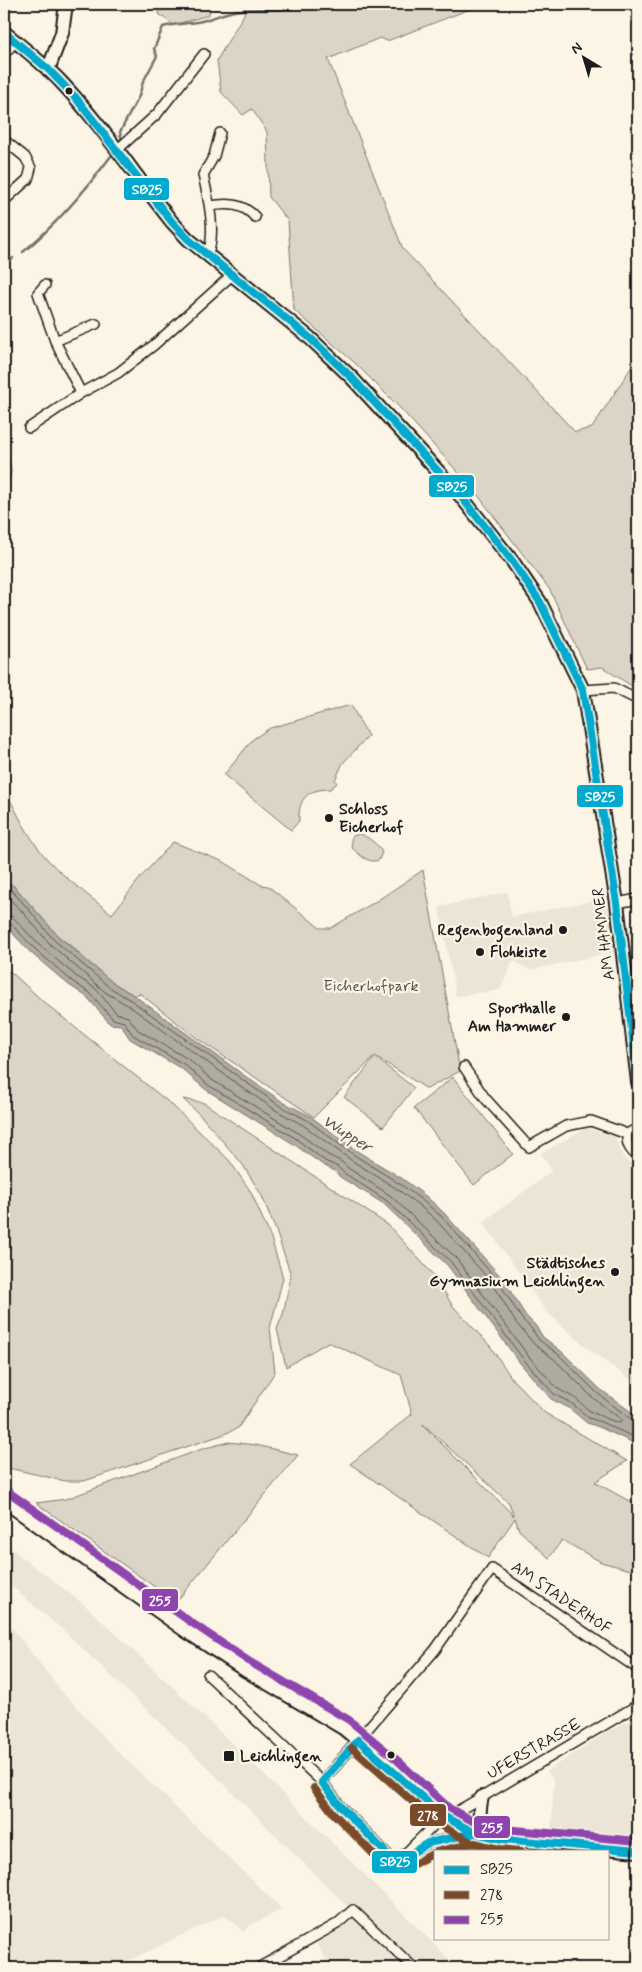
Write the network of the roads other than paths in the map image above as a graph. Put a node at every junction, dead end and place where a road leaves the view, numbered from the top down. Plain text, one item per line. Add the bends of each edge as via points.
1 (66, 4) edge
2 (4, 32) edge
3 (15, 42) junction
4 (4, 54) edge
5 (204, 54) dead end
6 (48, 70) junction
7 (220, 133) dead end
8 (4, 140) edge
9 (116, 150) junction
10 (4, 201) edge
11 (210, 206) junction
12 (255, 217) dead end
13 (207, 254) junction
14 (232, 275) junction
15 (45, 285) dead end
16 (96, 324) dead end
17 (55, 341) junction
18 (81, 393) junction
19 (30, 428) dead end
20 (583, 690) junction
21 (638, 700) edge
22 (638, 899) edge
23 (617, 903) junction
24 (464, 1067) dead end
25 (638, 1082) edge
26 (638, 1128) edge
27 (627, 1134) junction
28 (638, 1157) edge
29 (4, 1500) edge
30 (638, 1669) edge
31 (208, 1675) dead end
32 (638, 1705) edge
33 (358, 1740) junction
34 (322, 1782) junction
35 (482, 1797) junction
36 (444, 1816) junction
37 (475, 1833) junction
38 (488, 1836) junction
39 (638, 1851) edge
40 (396, 1863) junction
41 (258, 1968) edge
42 (414, 1968) edge

1 - 6 main road via 62,34
2 - 3 main road, AM HAMMER
3 - 4 street
3 - 6 main road, AM HAMMER
5 - 9 street via 158,114
6 - 9 main road, AM HAMMER via 84,108
7 - 11 street via 214,156 203,175
8 - 10 street via 25,157 32,168 28,179
9 - 13 main road, AM HAMMER via 172,222
11 - 12 street via 241,206
11 - 13 street via 210,247
13 - 14 main road, AM HAMMER
14 - 18 street via 154,345 118,372
14 - 20 main road, AM HAMMER via 310,338 352,378 447,480 513,562 540,602
15 - 17 street via 38,294
16 - 17 street
17 - 18 street
18 - 19 street
20 - 21 street via 614,688
20 - 23 main road, AM HAMMER
22 - 23 street
23 - 25 main road, AM HAMMER
24 - 27 street via 485,1098 529,1147 566,1126 591,1121
26 - 27 street
27 - 28 street via 630,1149
29 - 33 main road via 186,1631
30 - 33 street, AM STADERHOF via 492,1569 435,1650
31 - 34 street
32 - 35 street, UFERSTRASSE
33 - 34 street
33 - 36 main road
34 - 40 street via 341,1807
35 - 36 street, UFERSTRASSE
35 - 38 main road via 480,1824
36 - 37 main road
36 - 40 street
37 - 38 main road
37 - 40 street via 428,1843
38 - 39 main road
41 - 42 street via 336,1924 353,1910

